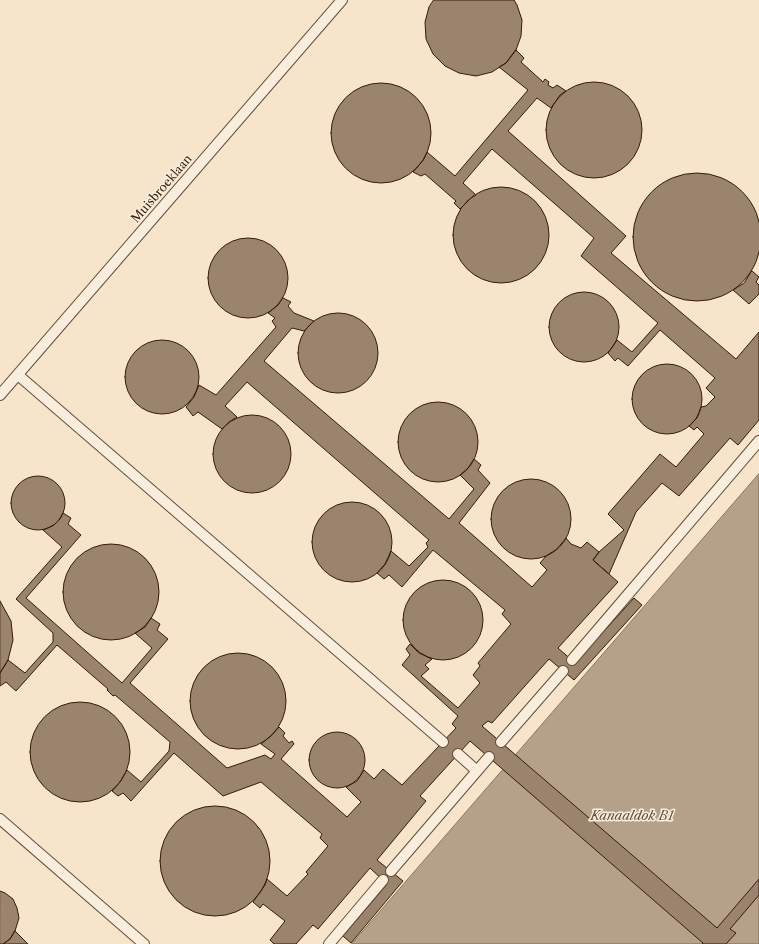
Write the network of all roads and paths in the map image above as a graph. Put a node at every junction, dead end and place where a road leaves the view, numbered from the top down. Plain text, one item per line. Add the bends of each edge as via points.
1 (342, 0) edge
2 (18, 375) junction
3 (0, 395) edge
4 (759, 441) edge
5 (572, 660) dead end
6 (563, 671) dead end
7 (443, 742) dead end
8 (501, 742) dead end
9 (458, 754) dead end
10 (489, 757) dead end
11 (477, 771) junction
12 (0, 819) edge
13 (391, 871) dead end
14 (383, 880) dead end
15 (144, 944) edge
16 (329, 944) edge

1 - 2 lane, Muisbroeklaan
2 - 3 lane, Muisbroeklaan
2 - 7 lane
4 - 5 lane
6 - 8 lane
9 - 11 lane
10 - 11 lane
11 - 13 lane
12 - 15 lane
14 - 16 lane

